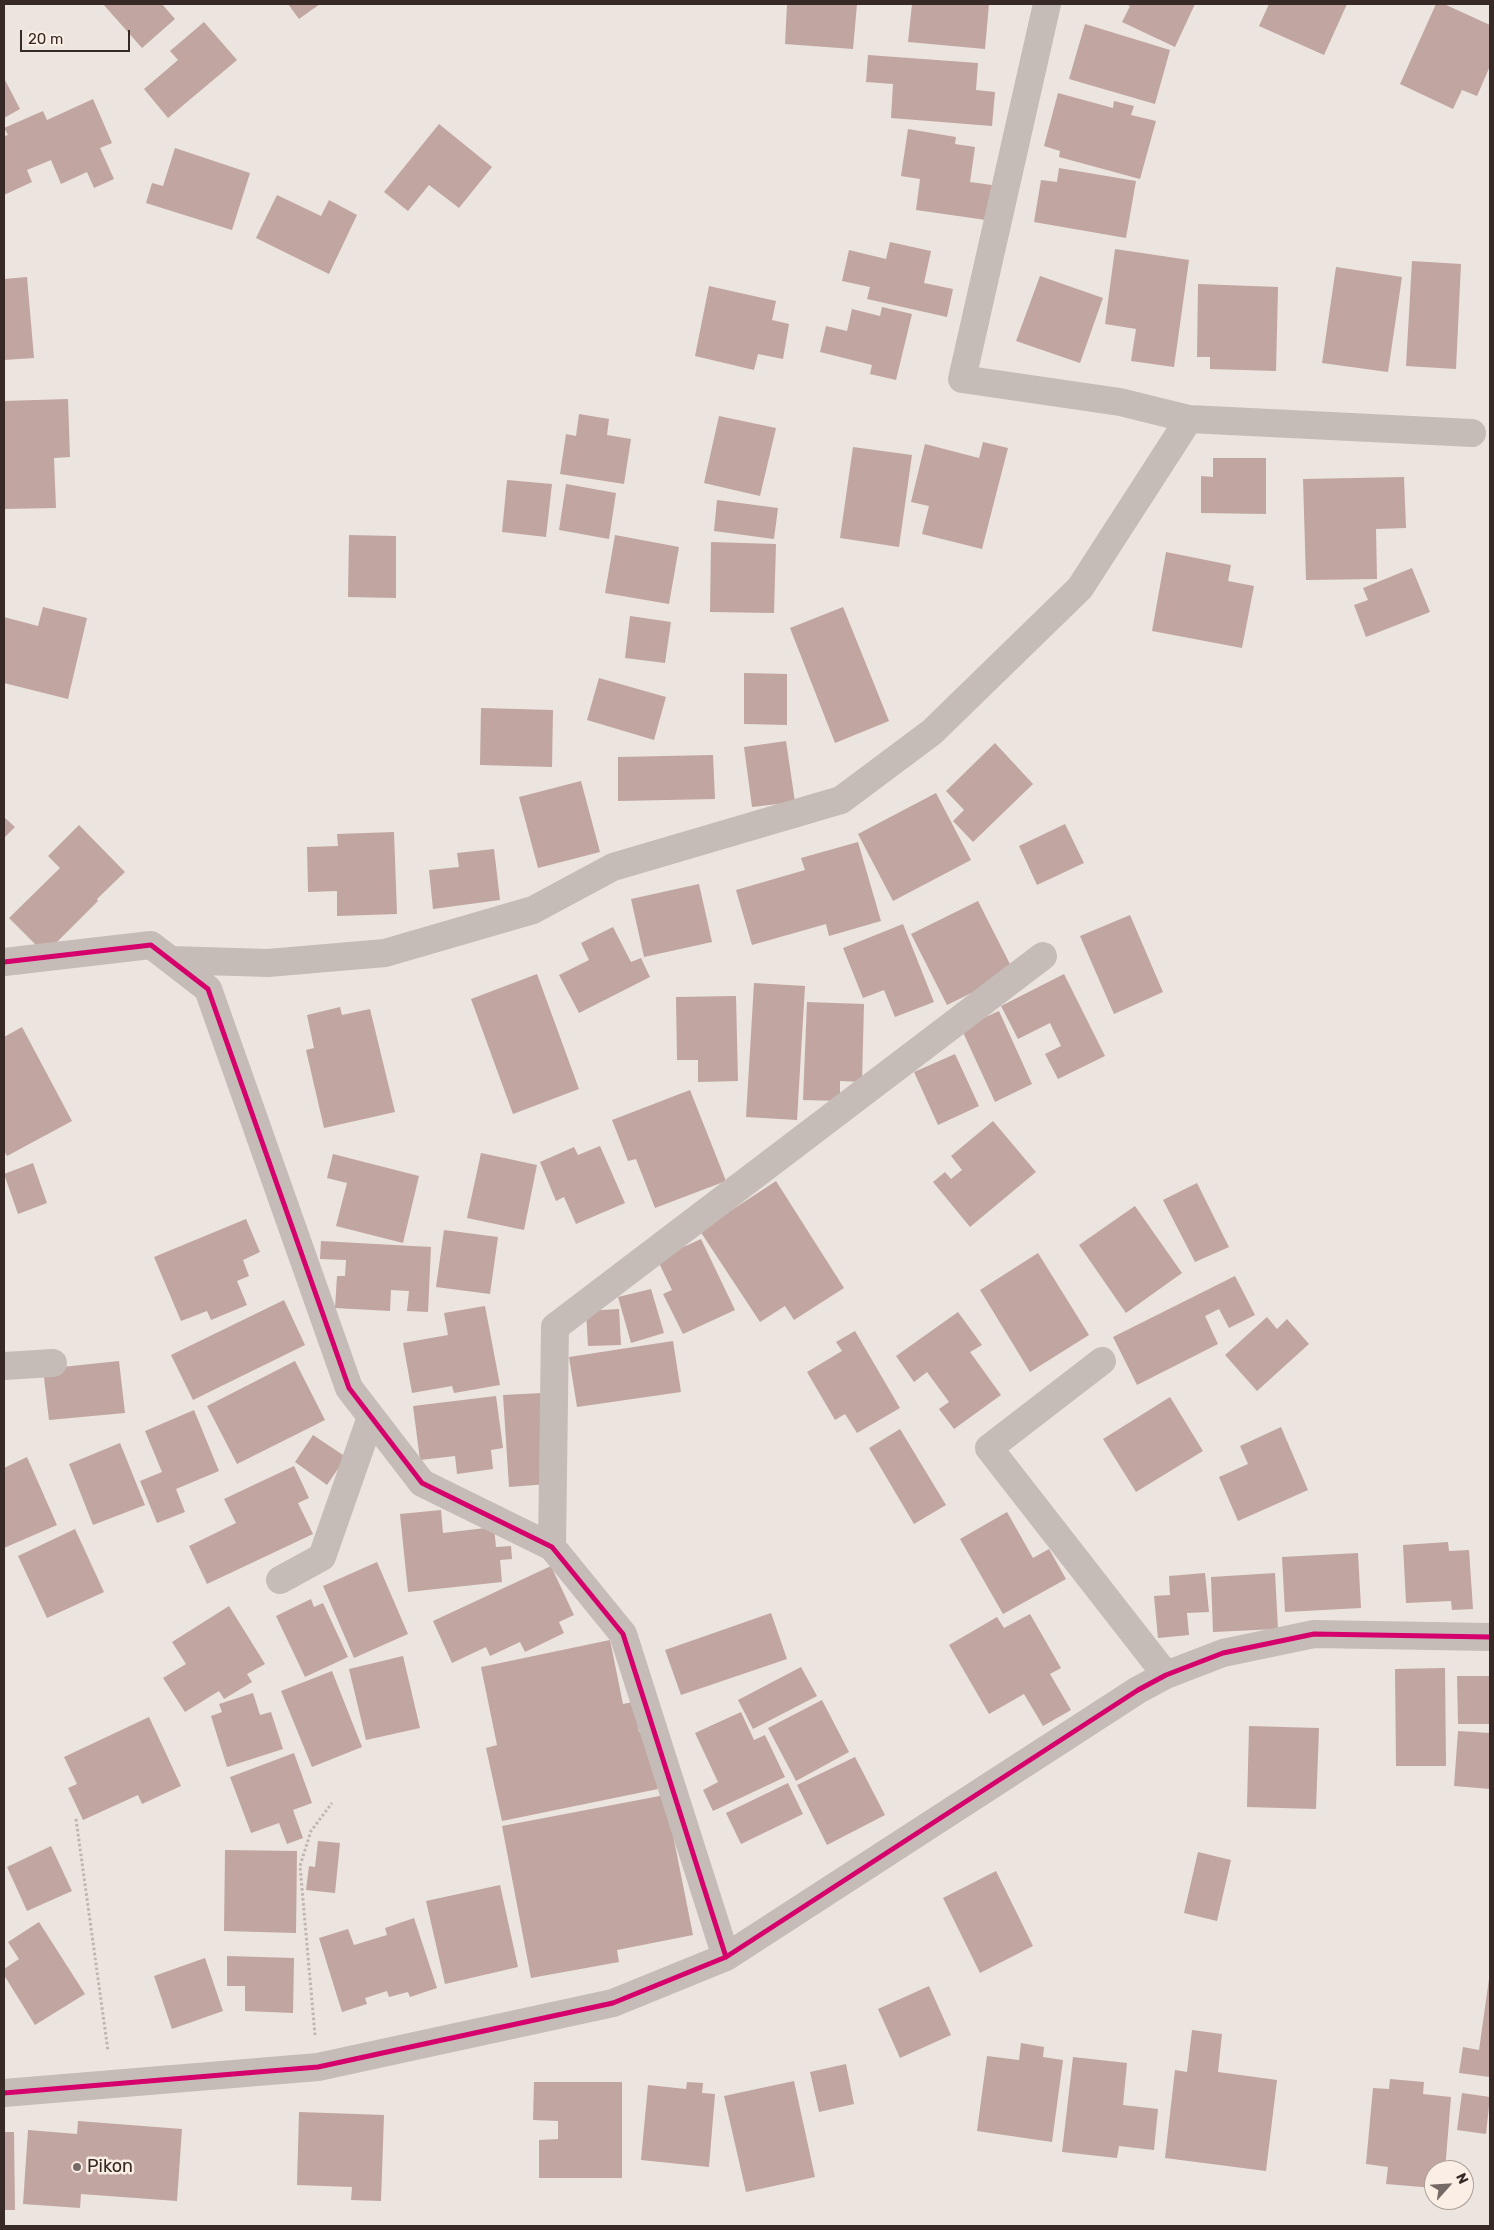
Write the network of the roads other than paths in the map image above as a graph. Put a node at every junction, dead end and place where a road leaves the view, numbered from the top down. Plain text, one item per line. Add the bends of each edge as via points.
1 (1047, 4) edge
2 (1189, 419) junction
3 (1472, 433) dead end
4 (1043, 956) dead end
5 (171, 960) junction
6 (4, 962) edge
7 (1102, 1361) dead end
8 (53, 1362) dead end
9 (4, 1366) edge
10 (371, 1417) junction
11 (552, 1547) junction
12 (280, 1580) dead end
13 (1490, 1637) edge
14 (1166, 1675) junction
15 (726, 1957) junction
16 (4, 2093) edge

1 - 2 street via 962,379 1120,402
2 - 3 street
2 - 5 street via 1080,588 932,732 841,800 613,867 533,910 385,953 268,963
4 - 11 street via 555,1327
5 - 6 street via 151,945
5 - 10 street via 208,989 349,1388
7 - 14 street via 989,1448
8 - 9 street
10 - 11 street via 422,1484
10 - 12 street via 322,1557
11 - 15 street via 622,1634
13 - 14 street via 1314,1634 1223,1653
14 - 15 street via 1130,1695
15 - 16 street via 613,2003 318,2067

